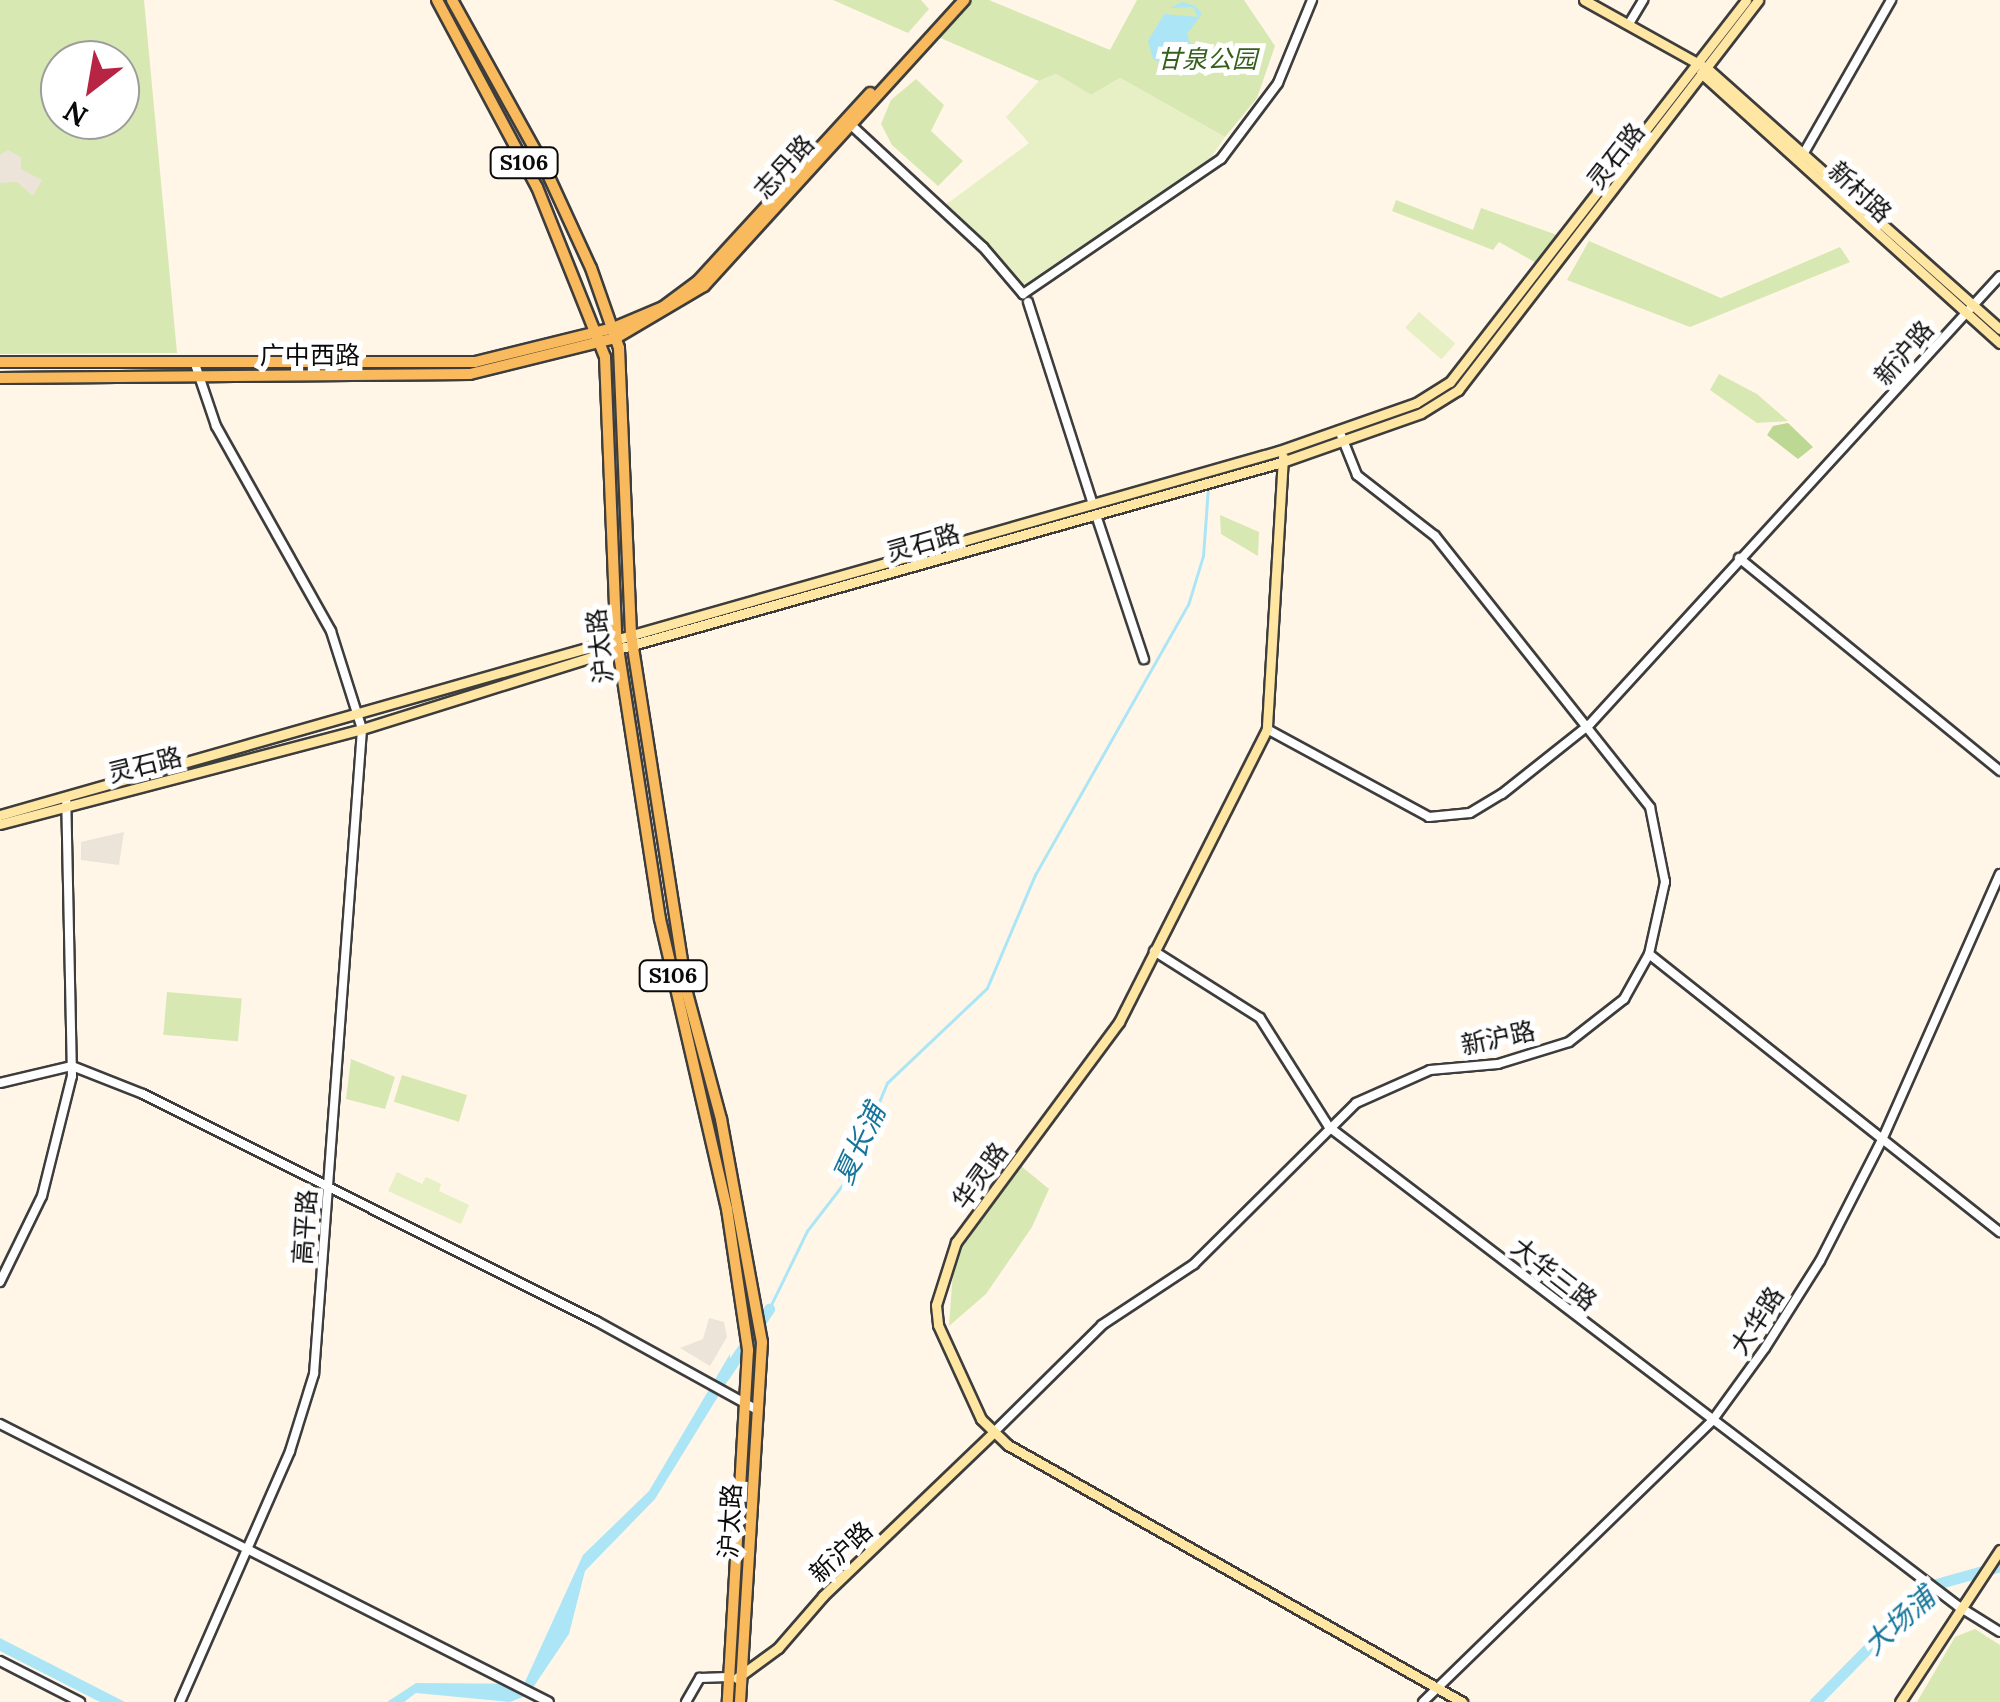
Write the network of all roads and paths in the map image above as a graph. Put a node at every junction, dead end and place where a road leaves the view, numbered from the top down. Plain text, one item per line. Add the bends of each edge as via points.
1 (437, 0) edge
2 (452, 0) edge
3 (955, 0) edge
4 (964, 0) edge
5 (1312, 0) edge
6 (1584, 0) edge
7 (1643, 0) edge
8 (1746, 0) edge
9 (1758, 0) edge
10 (1891, 0) edge
11 (1630, 22) junction
12 (1703, 70) junction
13 (850, 124) junction
14 (1801, 158) junction
15 (2000, 276) edge
16 (1026, 298) junction
17 (1970, 309) junction
18 (2000, 329) edge
19 (614, 333) junction
20 (599, 338) junction
21 (2000, 342) edge
22 (3, 362) edge
23 (195, 370) junction
24 (3, 378) edge
25 (1342, 435) junction
26 (1284, 450) junction
27 (1282, 462) junction
28 (1095, 510) junction
29 (1739, 558) junction
30 (631, 631) junction
31 (616, 635) junction
32 (633, 646) junction
33 (618, 649) junction
34 (1144, 659) dead end
35 (360, 714) junction
36 (1590, 724) junction
37 (362, 729) junction
38 (1268, 729) junction
39 (2000, 772) edge
40 (66, 802) junction
41 (0, 814) edge
42 (0, 824) edge
43 (2000, 874) edge
44 (1154, 951) junction
45 (1649, 954) junction
46 (72, 1066) junction
47 (0, 1083) edge
48 (1329, 1126) junction
49 (1882, 1140) junction
50 (328, 1185) junction
51 (2000, 1232) edge
52 (0, 1282) edge
53 (746, 1402) junction
54 (757, 1410) junction
55 (1712, 1421) junction
56 (0, 1424) edge
57 (993, 1433) junction
58 (248, 1550) junction
59 (2000, 1550) edge
60 (1954, 1603) junction
61 (2000, 1632) edge
62 (0, 1662) edge
63 (735, 1678) junction
64 (1437, 1688) junction
65 (80, 1702) edge
66 (180, 1702) edge
67 (549, 1702) edge
68 (686, 1702) edge
69 (728, 1702) edge
70 (740, 1702) edge
71 (1422, 1702) edge
72 (1462, 1702) edge
73 (1900, 1702) edge

1 - 20 main road, 沪太路 / S106 via 536,186
2 - 19 main road, 沪太路 / S106 via 544,166
3 - 19 main road, 志丹路 via 698,281
4 - 13 main road, 志丹路
5 - 16 street via 1278,83 1220,159
6 - 11 main road, 新村路
7 - 11 street
8 - 12 main road
9 - 12 main road
10 - 14 street
11 - 12 main road, 新村路
12 - 14 main road, 新村路
12 - 25 main road, 灵石路 via 1450,382
13 - 16 street via 983,247
13 - 19 main road, 志丹路 via 704,286
14 - 17 main road, 新村路
15 - 17 street, 新沪路
16 - 28 street
17 - 18 main road, 新村路
17 - 21 main road, 新村路
17 - 29 street, 新沪路 via 1827,472 1780,510
19 - 20 main road, 广中西路
19 - 30 main road, 沪太路 / S106
20 - 23 main road, 广中西路 via 470,374
20 - 31 main road, 沪太路 / S106
22 - 23 main road, 广中西路
22 - 24 main road
23 - 24 main road, 广中西路
23 - 35 street, 高平路 via 331,631
25 - 26 main road, 灵石路
25 - 27 main road, 灵石路
25 - 36 street via 1357,475 1435,536
26 - 27 main road, 华灵路
26 - 28 main road, 灵石路
27 - 28 main road, 灵石路
27 - 38 main road, 华灵路
28 - 30 main road, 灵石路
28 - 32 main road, 灵石路
28 - 34 street
29 - 36 street, 新沪路
29 - 39 street
30 - 31 main road, 灵石路
30 - 32 main road, 沪太路 / S106
31 - 33 main road, 沪太路 / S106
31 - 35 main road, 灵石路
32 - 33 main road, 灵石路
32 - 54 main road, 沪太路 / S106 via 684,976 758,1305
33 - 37 main road, 灵石路
33 - 53 main road, 沪太路 / S106 via 660,919 727,1209 748,1350
35 - 37 street, 高平路
35 - 40 main road, 灵石路
36 - 38 street via 1470,813 1429,817
36 - 45 street, 新沪路 via 1650,807 1663,852 1663,901
37 - 40 main road, 灵石路
37 - 50 street, 高平路
38 - 44 main road, 华灵路
40 - 41 main road, 灵石路
40 - 42 main road, 灵石路
40 - 46 street
43 - 49 street, 大华路
44 - 48 street, 大华三路 via 1260,1018
44 - 57 main road, 华灵路 via 1119,1022 956,1242 936,1306 944,1346
45 - 48 street, 新沪路 via 1624,999 1569,1042 1498,1064 1430,1070 1356,1103
45 - 49 street
46 - 47 street
46 - 50 street
46 - 52 street via 61,1140
48 - 55 street, 大华三路
48 - 57 street, 新沪路 via 1194,1264 1102,1325
49 - 51 street
49 - 55 street, 大华路 via 1820,1260
50 - 53 street
50 - 58 street, 高平路 via 314,1374
53 - 54 street
53 - 63 main road, 沪太路 / S106
54 - 63 main road, 沪太路 / S106
55 - 60 street, 大华三路
55 - 64 street, 大华路
56 - 58 street
57 - 63 main road, 新沪路
57 - 64 main road
58 - 66 street, 高平路
58 - 67 street
59 - 60 main road
60 - 61 street, 大华三路
60 - 73 main road
62 - 65 street
63 - 68 street via 700,1678
63 - 69 main road, 沪太路 / S106
63 - 70 main road, 沪太路 / S106
64 - 71 street, 大华路
64 - 72 main road

